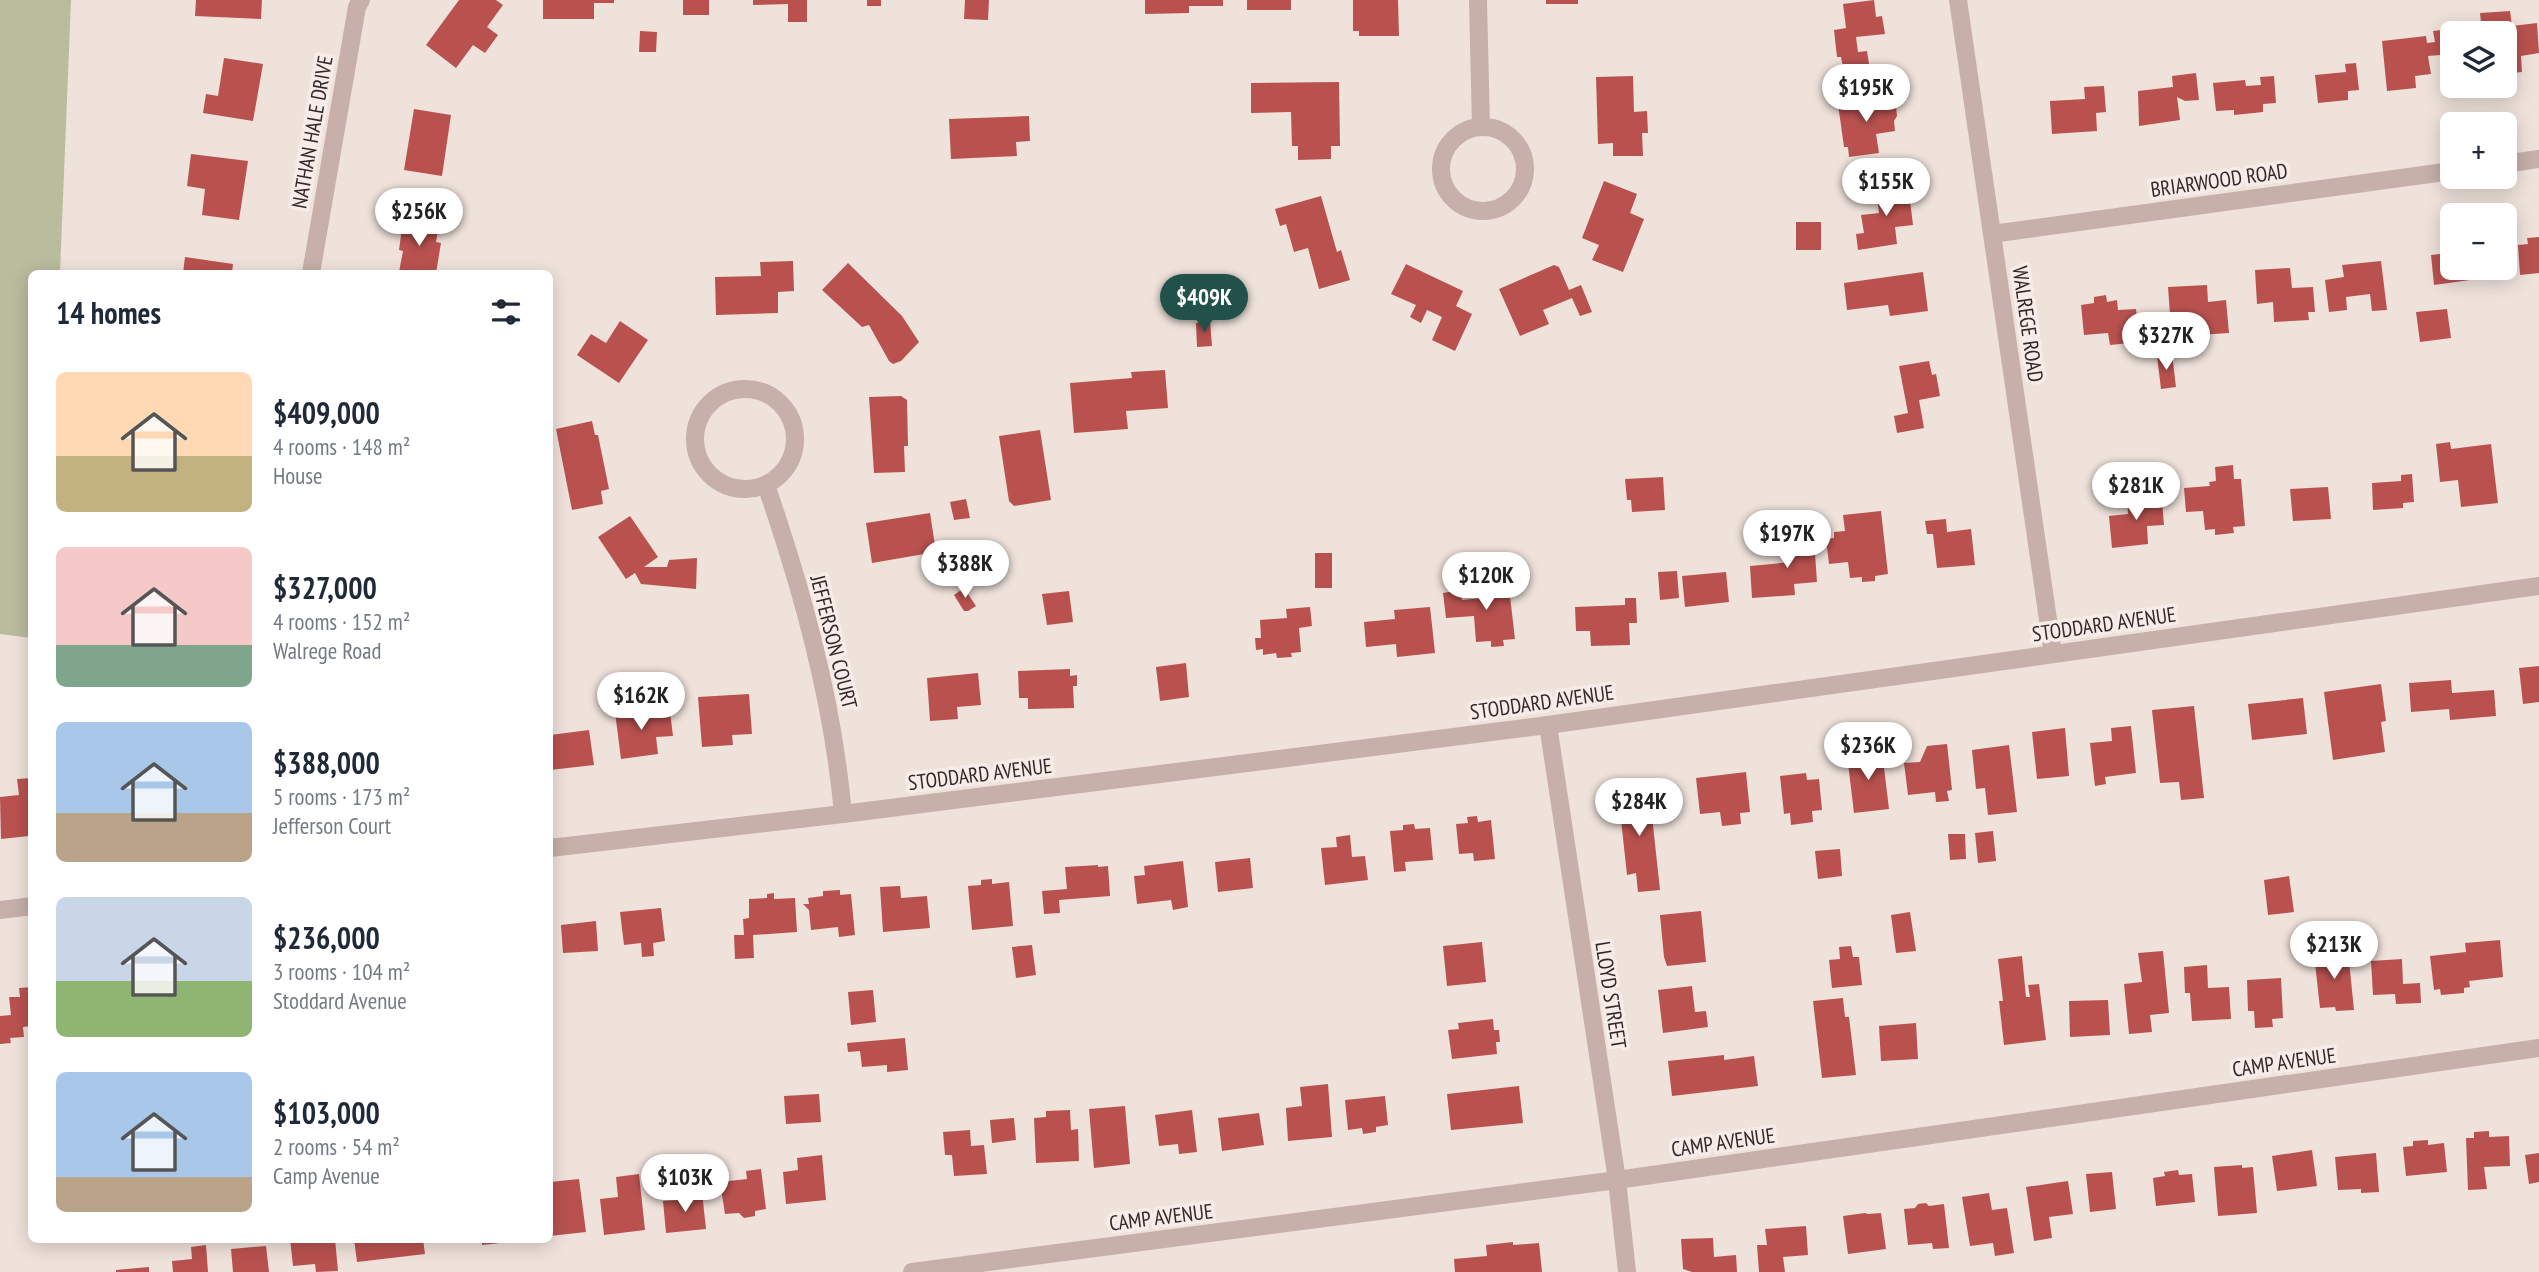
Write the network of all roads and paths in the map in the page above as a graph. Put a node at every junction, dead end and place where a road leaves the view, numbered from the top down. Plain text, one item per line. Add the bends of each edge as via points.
1 (361, 0) edge
2 (1478, 0) edge
3 (1958, 0) edge
4 (1481, 127) junction
5 (2539, 159) edge
6 (2517, 162) edge
7 (2440, 173) edge
8 (1992, 234) junction
9 (312, 270) edge
10 (766, 485) junction
11 (2539, 586) edge
12 (2053, 654) junction
13 (1548, 725) junction
14 (843, 814) junction
15 (553, 848) edge
16 (28, 906) edge
17 (0, 910) edge
18 (2539, 1048) edge
19 (1617, 1180) junction
20 (912, 1272) edge
21 (1627, 1272) edge

1 - 9 street, NATHAN HALE DRIVE
2 - 4 street
3 - 8 street, WALREGE ROAD
4 - 4 street via 1466,130 1445,149 1441,177 1456,202 1483,211 1508,203 1518,193 1525,168 1516,143 1494,128
5 - 6 street
7 - 8 street, BRIARWOOD ROAD
8 - 12 street, WALREGE ROAD
10 - 10 street via 792,457 795,433 791,419 776,401 755,390 721,395 699,420 697,454 717,481 733,488
10 - 14 street, JEFFERSON COURT via 825,690
11 - 12 street, STODDARD AVENUE
12 - 13 street, STODDARD AVENUE
13 - 14 street, STODDARD AVENUE
13 - 19 street, LLOYD STREET
14 - 15 street, STODDARD AVENUE
16 - 17 street
18 - 19 street, CAMP AVENUE
19 - 20 street, CAMP AVENUE
19 - 21 street, LLOYD STREET

